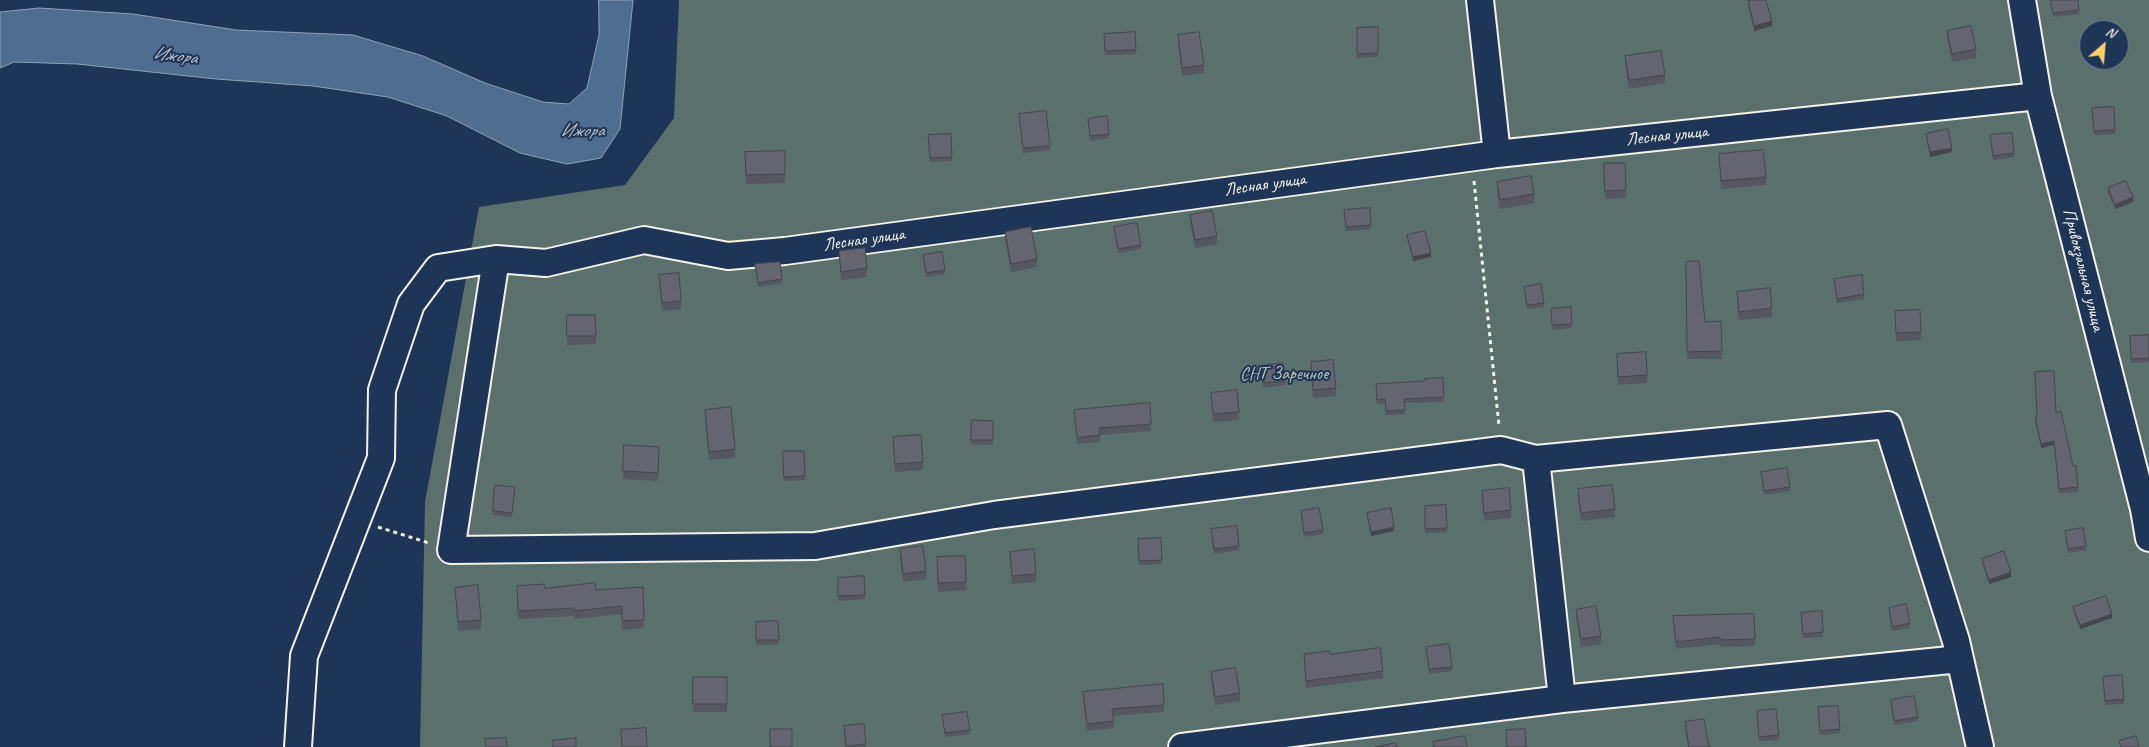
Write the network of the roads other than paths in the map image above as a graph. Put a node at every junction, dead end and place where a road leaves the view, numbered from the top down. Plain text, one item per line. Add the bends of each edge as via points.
1 (1480, 0) edge
2 (2022, 0) edge
3 (2038, 96) junction
4 (1497, 154) junction
5 (496, 259) junction
6 (1536, 459) junction
7 (2146, 509) edge
8 (2149, 538) edge
9 (1960, 659) junction
10 (1562, 699) junction
11 (298, 747) edge
12 (1182, 747) edge
13 (1980, 747) edge

1 - 4 street
2 - 3 street, Привокзальная улица
3 - 4 street, Лесная улица
3 - 7 street, Привокзальная улица
4 - 5 street, Лесная улица via 785,251 728,256 644,240 546,263
5 - 6 street via 451,550 816,546 994,515 1501,450
5 - 11 street, Лесная улица via 438,268 411,304 382,390 381,458 304,656
6 - 9 street via 1888,425
6 - 10 street
7 - 8 street, Привокзальная улица
9 - 10 street
9 - 13 street
10 - 12 street

